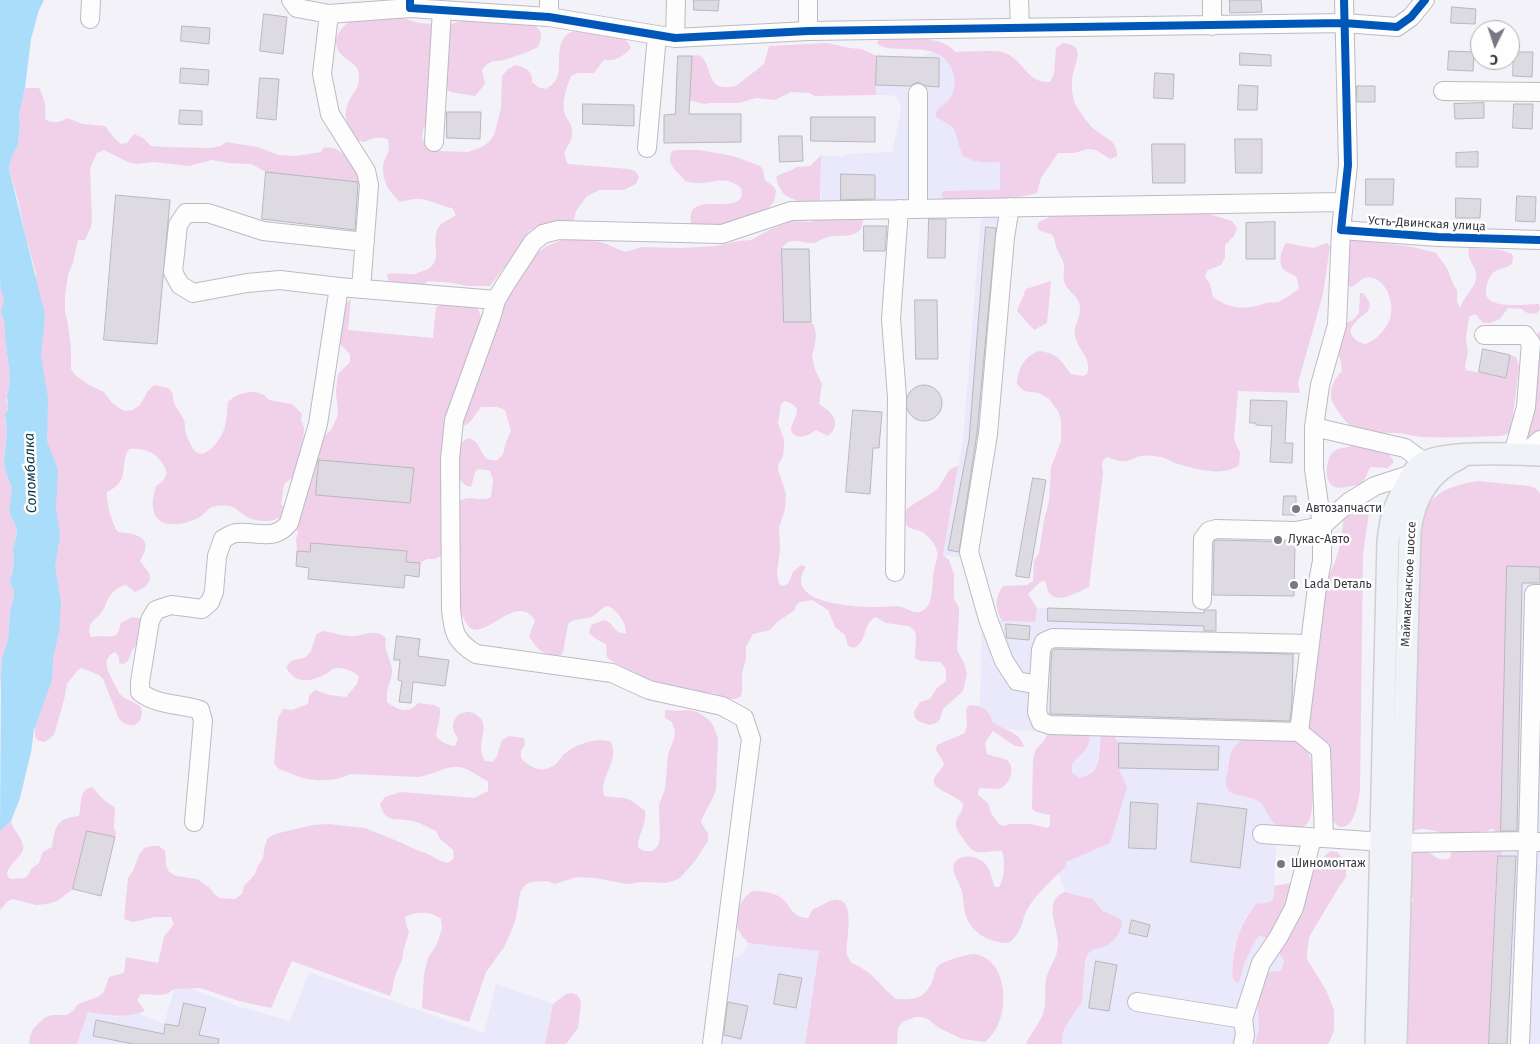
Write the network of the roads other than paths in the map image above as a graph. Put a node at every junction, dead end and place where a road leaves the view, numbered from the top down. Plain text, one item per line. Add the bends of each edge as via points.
1 (91, 0) edge
2 (291, 0) edge
3 (676, 0) edge
4 (808, 0) edge
5 (1019, 0) edge
6 (1212, 0) edge
7 (1344, 0) edge
8 (1425, 0) edge
9 (410, 4) edge
10 (549, 9) edge
11 (442, 10) junction
12 (329, 14) junction
13 (90, 19) dead end
14 (1344, 23) junction
15 (1212, 26) junction
16 (1020, 28) junction
17 (808, 31) junction
18 (657, 35) junction
19 (675, 38) junction
20 (1443, 91) dead end
21 (1540, 92) edge
22 (918, 94) dead end
23 (434, 142) dead end
24 (646, 148) dead end
25 (1343, 202) junction
26 (1010, 207) junction
27 (918, 209) junction
28 (899, 210) junction
29 (1341, 230) junction
30 (1540, 240) edge
31 (365, 242) junction
32 (339, 287) junction
33 (361, 289) junction
34 (496, 300) junction
35 (1484, 335) dead end
36 (1314, 427) junction
37 (1540, 440) edge
38 (1526, 454) edge
39 (1466, 455) junction
40 (1418, 468) junction
41 (1322, 526) junction
42 (895, 572) dead end
43 (1540, 594) edge
44 (1202, 600) dead end
45 (1310, 644) junction
46 (1039, 685) junction
47 (1298, 732) junction
48 (1534, 807) edge
49 (194, 822) dead end
50 (1262, 834) dead end
51 (1318, 838) junction
52 (1534, 841) edge
53 (1391, 842) junction
54 (1137, 1002) dead end
55 (1243, 1019) junction
56 (712, 1044) edge
57 (1243, 1044) edge
58 (1376, 1044) edge
59 (1396, 1044) edge
60 (1520, 1044) edge

1 - 13 street
2 - 12 street via 297,8
3 - 19 street
4 - 17 street
5 - 16 street
6 - 15 street
7 - 14 street
8 - 14 street via 1411,17 1396,27
9 - 11 street
9 - 12 street
10 - 11 street
10 - 18 street
11 - 23 street
12 - 31 street via 322,74 330,114 366,171 369,185
14 - 15 street
14 - 25 street via 1348,165
15 - 16 street
16 - 17 street
17 - 19 street
18 - 19 street
18 - 24 street
20 - 21 street
22 - 27 street
25 - 26 street
25 - 29 street
26 - 27 street
26 - 46 street via 1004,237 988,434 969,552 1004,661 1017,681
27 - 28 street
28 - 34 street via 792,211 722,234 558,230 543,234 533,242
28 - 42 street via 891,319 897,397
29 - 30 street, Усть-Двинская улица
29 - 36 street via 1337,325 1320,385
31 - 32 street via 263,231 208,213 186,213 178,225 173,272 180,285 193,293 280,280
31 - 33 street
32 - 33 street
32 - 49 street via 318,424 289,523 282,531 269,535 235,532 223,539 216,556 214,592 210,602 202,609 171,605 156,610 150,620 140,692 149,699 200,710 204,720
33 - 34 street
34 - 56 street via 454,420 450,459 453,628 464,647 476,654 612,673 649,690 722,706 744,718 751,739
35 - 38 street via 1525,335 1531,343 1526,407 1521,428
36 - 40 street via 1405,448
36 - 41 street via 1314,469
37 - 38 street
38 - 39 main road
39 - 40 main road via 1443,456
39 - 53 main road, Маймаксанское шоссе via 1438,471 1419,498 1411,521
40 - 41 street via 1375,486 1349,502
40 - 53 main road, Маймаксанское шоссе via 1395,505 1388,541
41 - 44 street via 1295,531 1210,531 1204,539
41 - 45 street via 1322,560
43 - 48 street via 1534,594
45 - 46 street via 1053,638 1044,642 1041,650
45 - 47 street
46 - 47 street via 1037,712 1041,722 1050,725
47 - 51 street via 1320,750
48 - 52 street
50 - 51 street
51 - 53 street
51 - 55 street via 1294,908 1261,963
52 - 53 street
52 - 60 street
53 - 58 main road, Маймаксанское шоссе
53 - 59 main road, Маймаксанское шоссе
54 - 55 street
55 - 57 street

